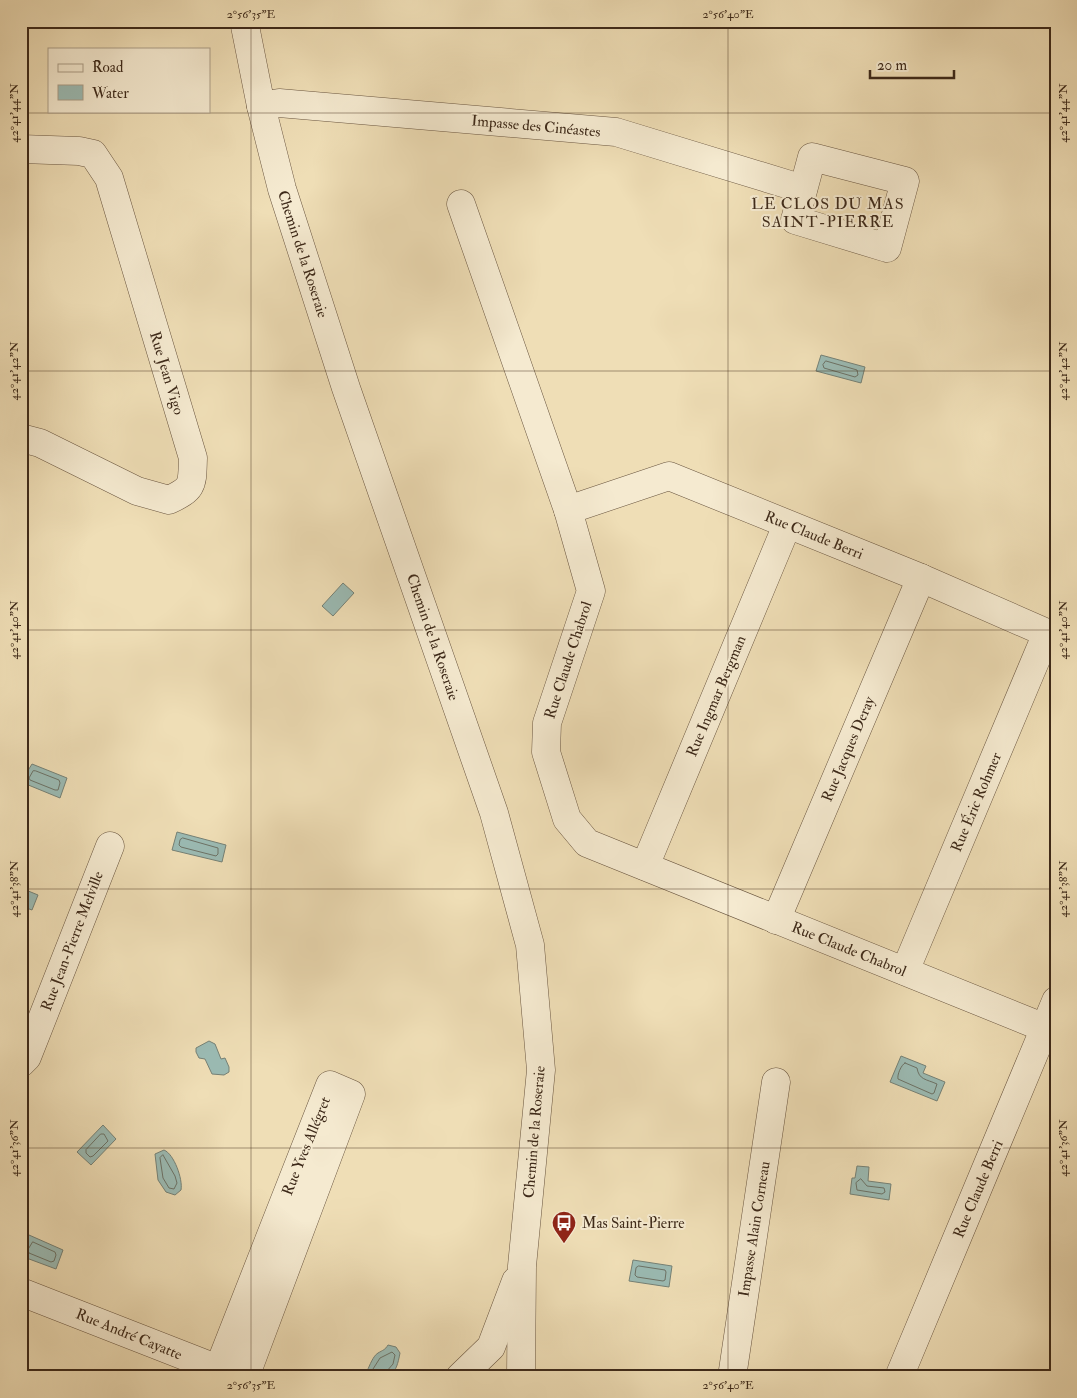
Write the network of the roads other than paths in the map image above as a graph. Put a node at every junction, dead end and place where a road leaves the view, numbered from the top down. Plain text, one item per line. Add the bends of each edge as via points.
1 (244, 21) edge
2 (261, 106) junction
3 (21, 150) edge
4 (803, 189) dead end
5 (461, 204) dead end
6 (21, 438) edge
7 (568, 510) junction
8 (786, 525) junction
9 (920, 578) junction
10 (1052, 635) edge
11 (110, 846) dead end
12 (645, 866) junction
13 (776, 920) junction
14 (905, 971) junction
15 (1056, 1001) edge
16 (1045, 1028) junction
17 (21, 1063) edge
18 (776, 1082) dead end
19 (522, 1266) junction
20 (21, 1292) edge
21 (224, 1374) edge
22 (245, 1377) edge
23 (460, 1377) edge
24 (522, 1377) edge
25 (732, 1377) edge
26 (900, 1377) edge

1 - 2 street, Chemin de la Roseraie
2 - 4 street, Impasse des Cinéastes via 279,104 616,132
2 - 19 street, Chemin de la Roseraie via 282,189 346,388 494,813 530,945 541,1070
3 - 6 street, Rue Jean Vigo via 93,154 109,178 193,458 192,482 186,492 169,500 137,492 40,443
5 - 7 street, Rue Claude Chabrol
7 - 8 street, Rue Claude Berri via 669,476
7 - 12 street, Rue Claude Chabrol via 591,591 547,724 546,752 567,820 586,843
8 - 9 street, Rue Claude Berri
8 - 12 street, Rue Ingmar Bergman
9 - 10 street, Rue Claude Berri
9 - 13 street, Rue Jacques Deray
10 - 14 street, Rue Éric Rohmer
11 - 17 street, Rue Jean-Pierre Melville via 27,1057
12 - 13 street, Rue Claude Chabrol
13 - 14 street, Rue Claude Chabrol
14 - 16 street, Rue Claude Chabrol
15 - 16 street, Rue Claude Berri
16 - 26 street, Rue Claude Berri
18 - 25 street, Impasse Alain Corneau
19 - 23 street, Chemin de la Roseraie via 491,1347
19 - 24 street, Chemin de la Roseraie
20 - 21 street, Rue André Cayatte
21 - 22 street, Rue Yves Allégret via 330,1085 351,1094

